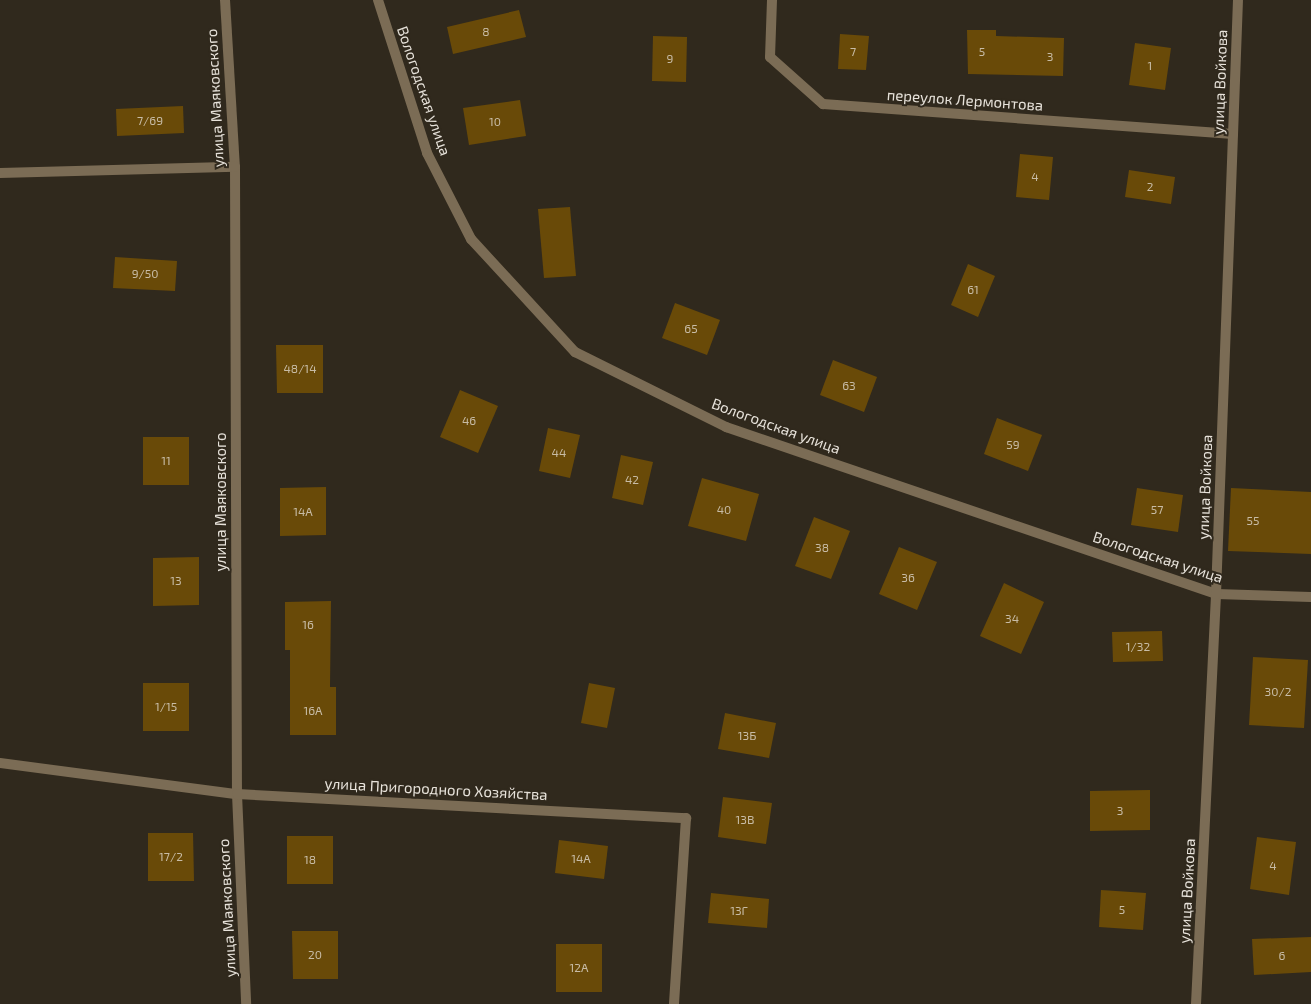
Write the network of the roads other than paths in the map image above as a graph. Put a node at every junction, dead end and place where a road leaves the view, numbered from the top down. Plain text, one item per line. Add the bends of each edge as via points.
1 (225, 0) edge
2 (378, 0) edge
3 (772, 0) edge
4 (1238, 0) edge
5 (1233, 134) junction
6 (235, 167) junction
7 (0, 172) edge
8 (1216, 594) junction
9 (1311, 597) edge
10 (0, 763) edge
11 (237, 794) junction
12 (246, 1004) edge
13 (674, 1004) edge
14 (1196, 1004) edge

1 - 6 street, улица Маяковского
2 - 8 street, Вологодская улица via 427,152 471,239 575,352 726,427
3 - 5 street, переулок Лермонтова via 770,57 823,104
4 - 5 street, улица Войкова
5 - 8 street, улица Войкова
6 - 7 street
6 - 11 street, улица Маяковского
8 - 9 street, Вологодская улица
8 - 14 street, улица Войкова
10 - 11 street, улица Пригородного Хозяйства
11 - 12 street, улица Маяковского
11 - 13 street, улица Пригородного Хозяйства via 686,818

